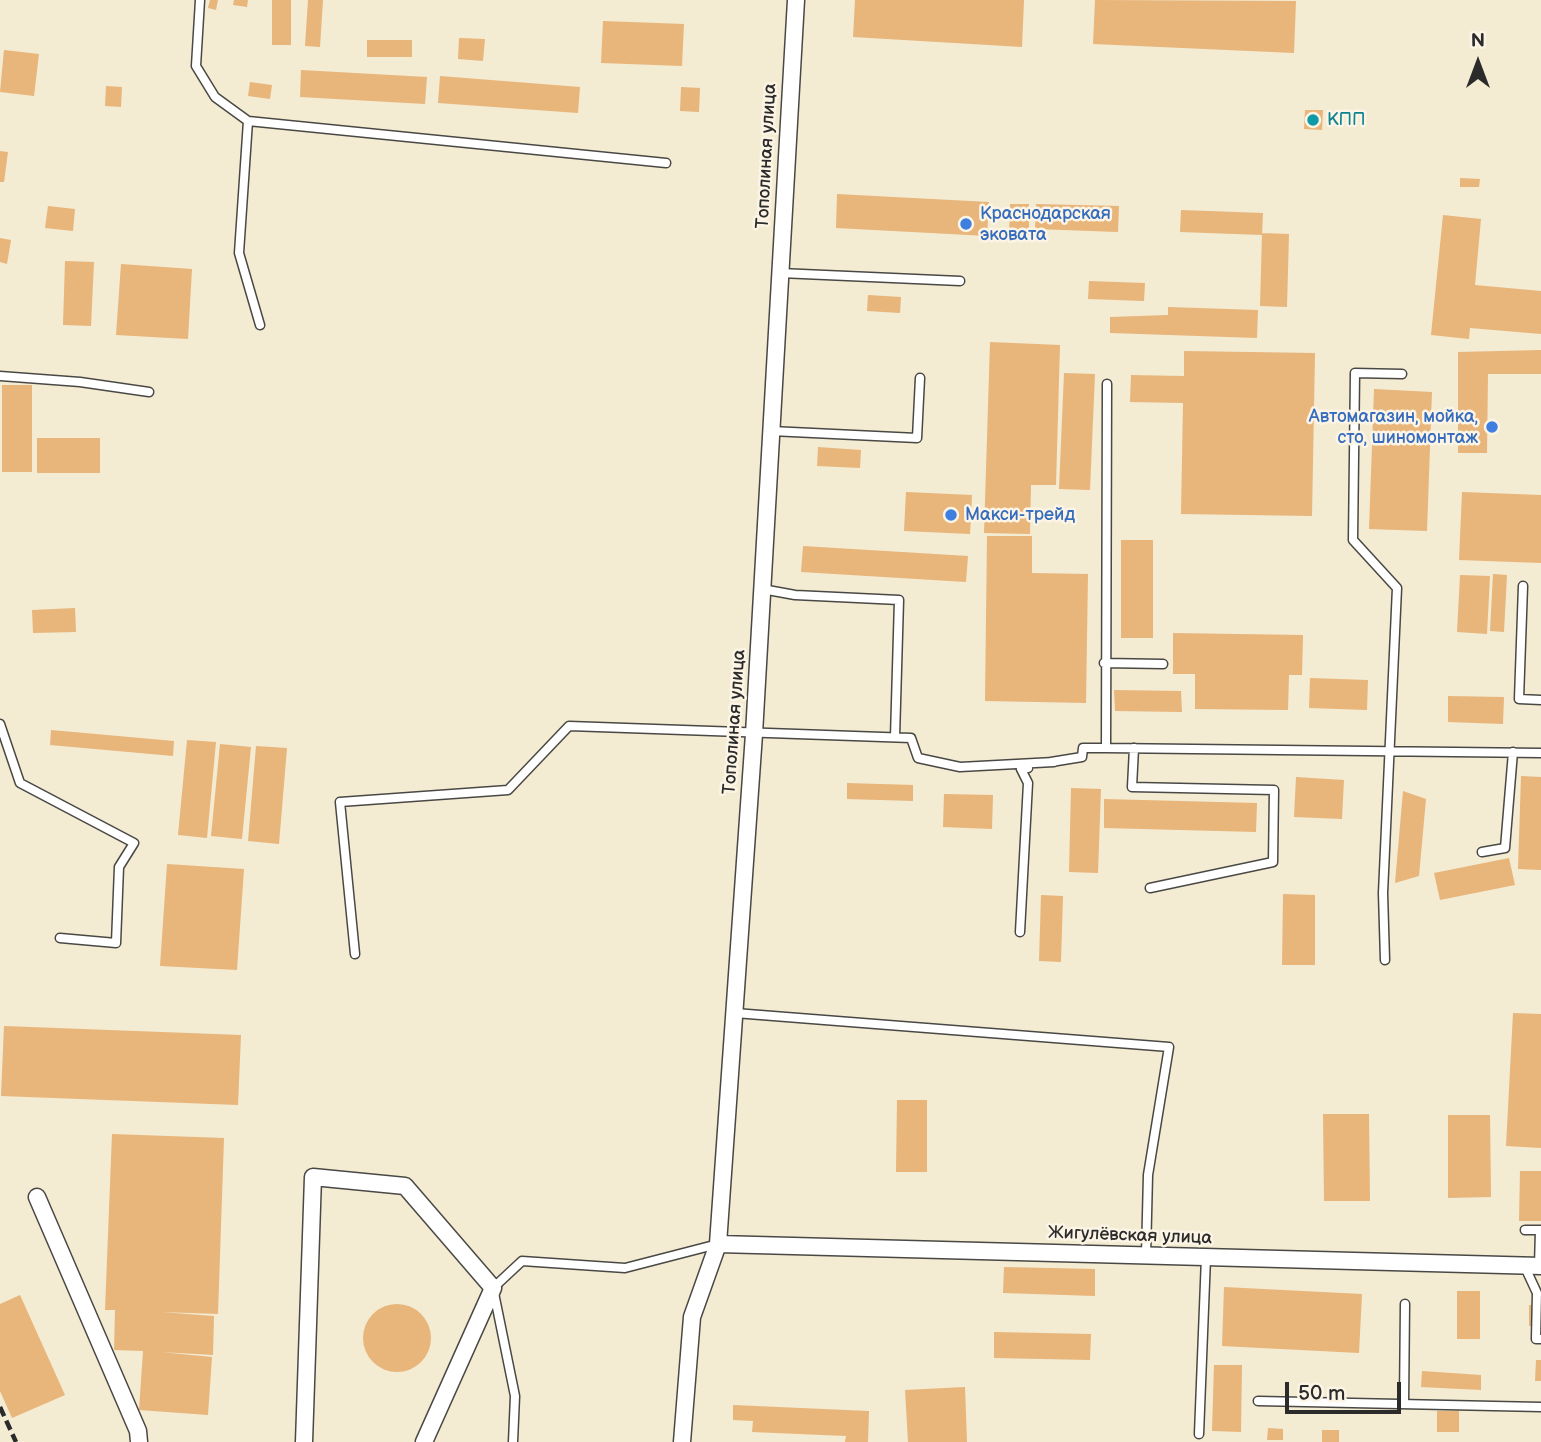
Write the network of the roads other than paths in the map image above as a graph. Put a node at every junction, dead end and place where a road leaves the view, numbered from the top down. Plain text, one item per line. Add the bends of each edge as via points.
1 (200, 0) edge
2 (796, 0) edge
3 (248, 121) junction
4 (666, 163) dead end
5 (780, 273) junction
6 (960, 281) dead end
7 (260, 325) dead end
8 (1402, 374) dead end
9 (0, 376) edge
10 (920, 378) dead end
11 (1107, 384) dead end
12 (149, 392) dead end
13 (771, 431) junction
14 (1523, 586) dead end
15 (762, 589) junction
16 (1104, 663) junction
17 (1163, 664) dead end
18 (1541, 700) edge
19 (0, 724) edge
20 (754, 734) junction
21 (895, 737) junction
22 (1106, 748) junction
23 (1135, 748) junction
24 (1391, 749) junction
25 (1513, 752) junction
26 (1541, 753) edge
27 (1054, 762) junction
28 (1482, 852) dead end
29 (1150, 888) dead end
30 (1020, 932) dead end
31 (60, 938) dead end
32 (355, 954) dead end
33 (1385, 960) dead end
34 (734, 1013) junction
35 (37, 1197) dead end
36 (1525, 1230) dead end
37 (1541, 1230) edge
38 (718, 1244) junction
39 (1146, 1255) junction
40 (1206, 1257) junction
41 (1535, 1266) edge
42 (494, 1288) junction
43 (1405, 1304) dead end
44 (1541, 1339) edge
45 (1258, 1401) dead end
46 (1405, 1404) junction
47 (1541, 1407) edge
48 (1199, 1434) dead end
49 (139, 1442) edge
50 (304, 1442) edge
51 (424, 1442) edge
52 (513, 1442) edge
53 (682, 1442) edge

1 - 3 lane via 196,66 215,97
2 - 5 street, Тополиная улица
3 - 4 lane
3 - 7 lane via 239,253
5 - 6 lane
5 - 13 street, Тополиная улица
8 - 24 lane via 1356,373 1353,540 1397,588
9 - 12 lane
10 - 13 lane via 917,438
11 - 16 lane
13 - 15 street, Тополиная улица
14 - 18 lane via 1519,699
15 - 20 street, Тополиная улица
15 - 21 lane via 899,600
16 - 17 lane
16 - 22 lane
19 - 31 lane via 20,783 134,842 119,867 116,943
20 - 21 lane
20 - 32 lane via 569,726 508,790 340,802
20 - 34 street, Тополиная улица
21 - 27 lane via 911,738 918,758 960,767
22 - 23 lane
22 - 27 lane via 1083,748 1082,757
23 - 24 lane
23 - 29 lane via 1132,787 1275,790 1273,862
24 - 25 lane
24 - 33 lane via 1383,893
25 - 26 lane
25 - 28 lane via 1505,848
27 - 30 lane via 1021,769 1028,783
34 - 38 street, Тополиная улица
34 - 39 lane via 1169,1047 1148,1174
35 - 49 street
36 - 37 lane
37 - 41 lane
38 - 39 street, Жигулёвская улица
38 - 42 lane via 625,1268 522,1261
38 - 53 street, Тополиная улица via 692,1317
39 - 40 street, Жигулёвская улица
40 - 41 street, Жигулёвская улица
40 - 48 lane
41 - 44 lane via 1536,1339
42 - 50 street via 405,1186 313,1177
42 - 51 street
42 - 52 lane via 515,1396
43 - 46 lane
45 - 46 lane
46 - 47 lane

